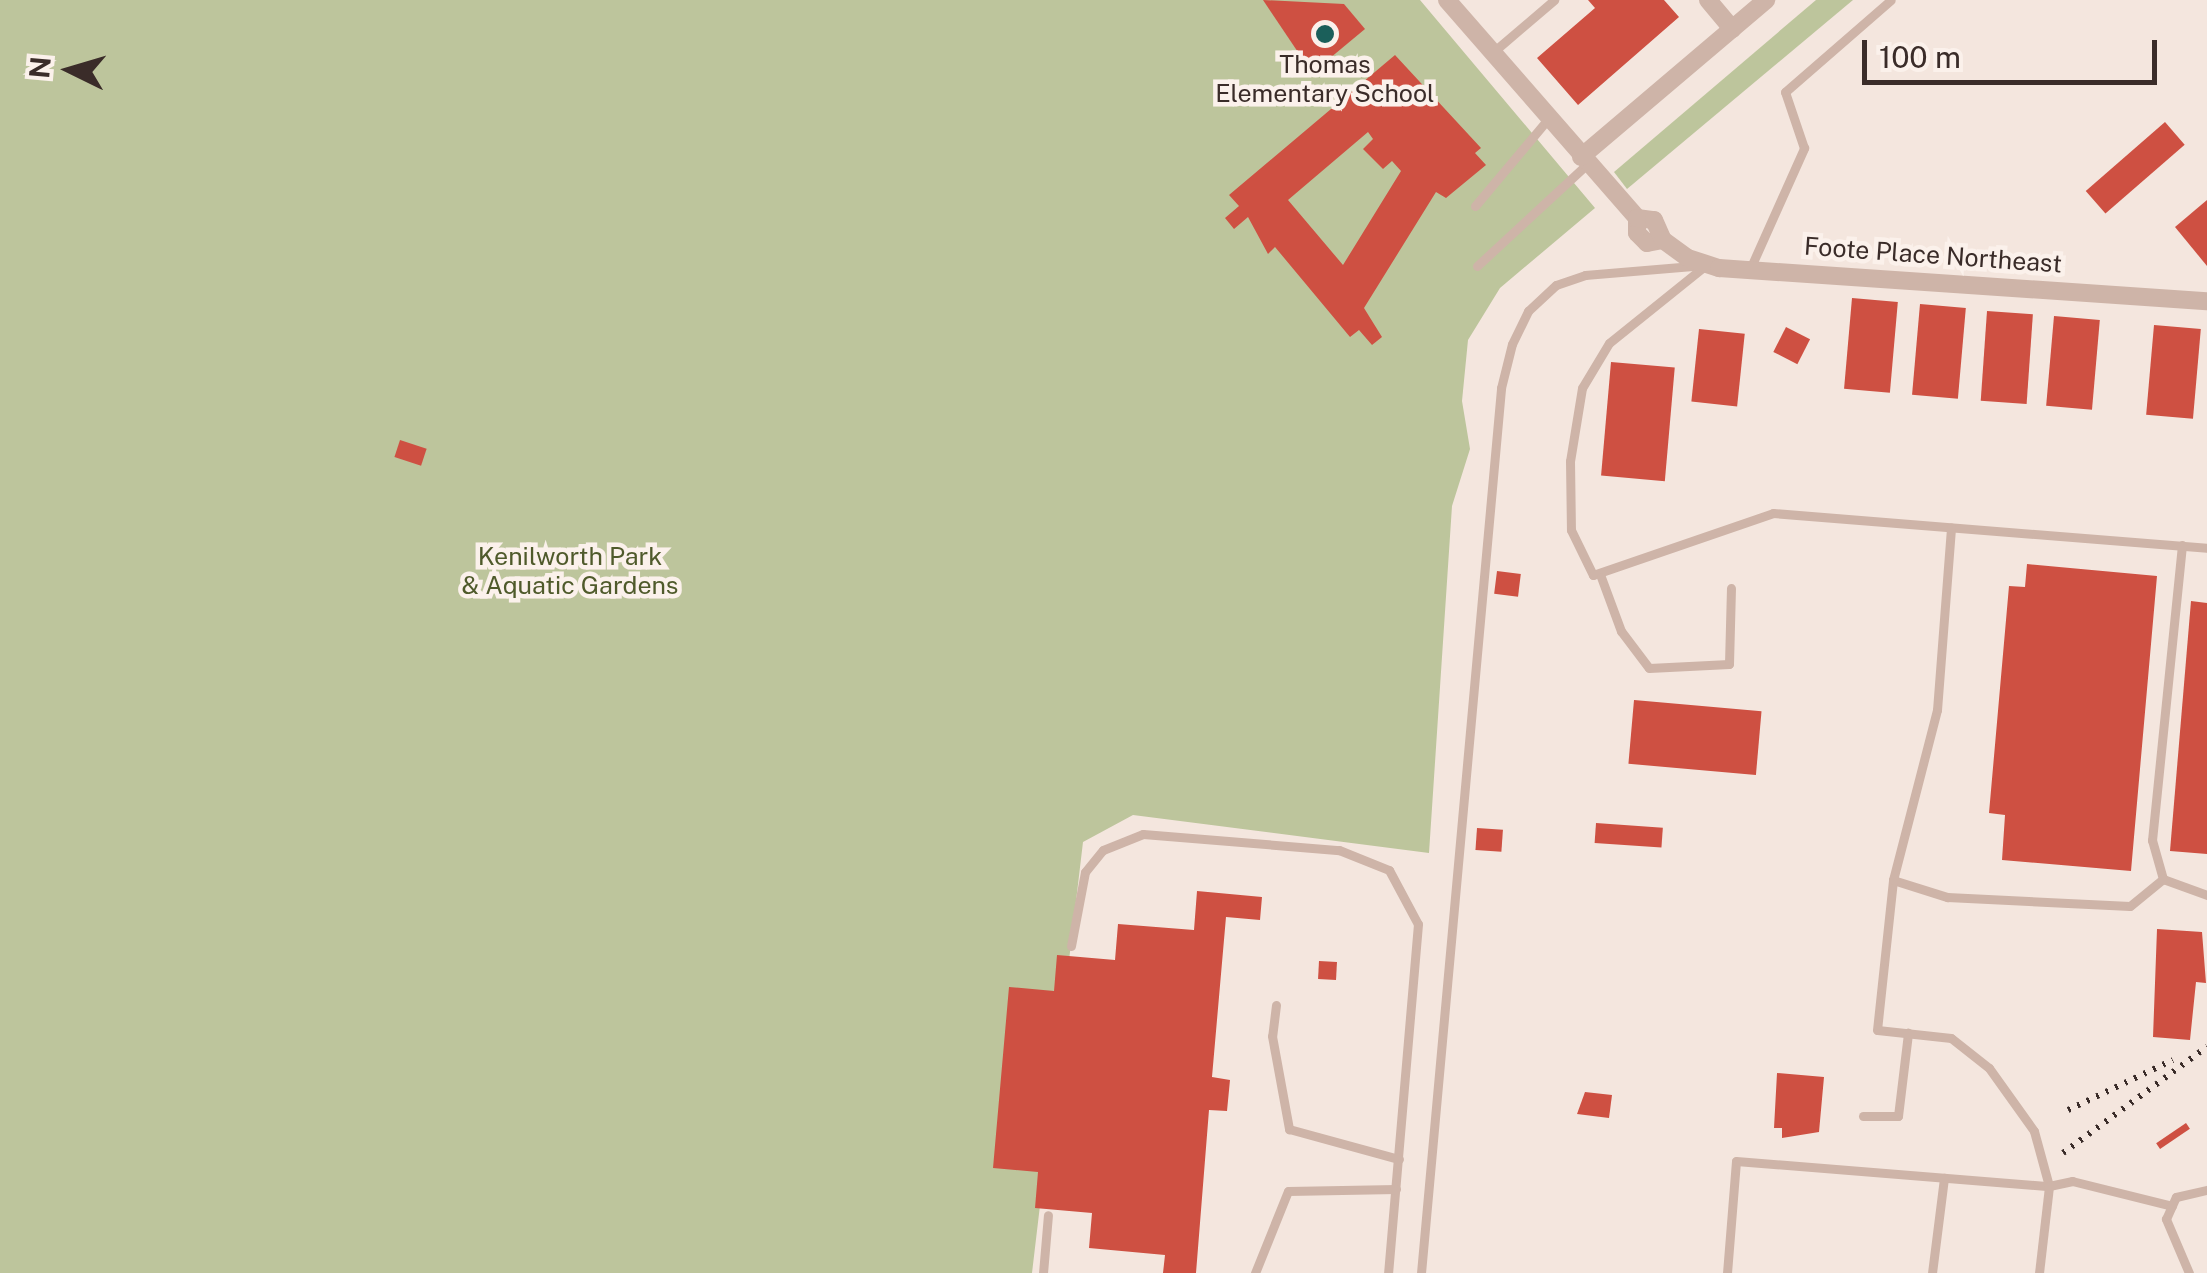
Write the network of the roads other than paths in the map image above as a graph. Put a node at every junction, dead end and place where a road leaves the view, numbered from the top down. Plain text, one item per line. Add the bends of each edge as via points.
1 (1447, 0) edge
2 (1554, 0) edge
3 (1708, 0) edge
4 (1766, 0) edge
5 (1891, 0) edge
6 (1732, 29) junction
7 (1492, 53) junction
8 (1548, 119) junction
9 (1584, 160) junction
10 (1475, 206) dead end
11 (1706, 264) junction
12 (1477, 266) dead end
13 (1750, 269) junction
14 (2207, 301) edge
15 (1951, 528) junction
16 (2182, 545) junction
17 (2207, 548) edge
18 (1601, 578) junction
19 (1732, 588) dead end
20 (2163, 879) junction
21 (1893, 880) junction
22 (2207, 895) edge
23 (1071, 946) dead end
24 (1276, 1005) dead end
25 (1908, 1034) junction
26 (1863, 1116) dead end
27 (1398, 1159) junction
28 (1944, 1178) junction
29 (2049, 1186) junction
30 (1396, 1189) junction
31 (2207, 1190) edge
32 (2172, 1206) junction
33 (1048, 1216) dead end
34 (1044, 1273) edge
35 (1255, 1273) edge
36 (1388, 1273) edge
37 (1421, 1273) edge
38 (1727, 1273) edge
39 (1932, 1273) edge
40 (2039, 1273) edge
41 (2189, 1273) edge

1 - 7 street, Foote Place Northeast
2 - 7 lane
3 - 6 street
4 - 6 street
5 - 13 lane via 1785,92 1804,148
6 - 9 street
7 - 8 street, Foote Place Northeast
8 - 9 street, Foote Place Northeast
8 - 10 lane
9 - 11 street, Foote Place Northeast via 1637,218 1654,220 1663,240
9 - 12 lane
11 - 13 street, Foote Place Northeast
11 - 18 lane via 1609,343 1582,388 1570,461 1572,530
11 - 37 lane via 1585,274 1556,285 1528,311 1512,344 1501,388
13 - 14 street, Foote Place Northeast
15 - 16 lane
15 - 18 lane via 1773,513
15 - 21 lane via 1936,710
16 - 17 lane
16 - 20 lane via 2152,840
18 - 19 lane via 1621,631 1649,668 1730,664
20 - 21 lane via 2130,906 1947,897
20 - 22 lane
21 - 25 lane via 1876,1030
23 - 27 lane via 1079,885 1119,841 1160,835 1339,850 1388,870 1407,892 1418,924
24 - 27 lane via 1272,1036 1290,1129
25 - 26 lane via 1898,1116
25 - 29 lane via 1951,1038 1988,1068 2034,1131
27 - 30 lane
28 - 29 lane
28 - 38 lane via 1736,1161
28 - 39 lane
29 - 32 lane via 2072,1181
29 - 40 lane
30 - 35 lane via 1288,1191
30 - 36 lane
31 - 32 lane via 2176,1197
32 - 41 lane via 2166,1220
33 - 34 lane

